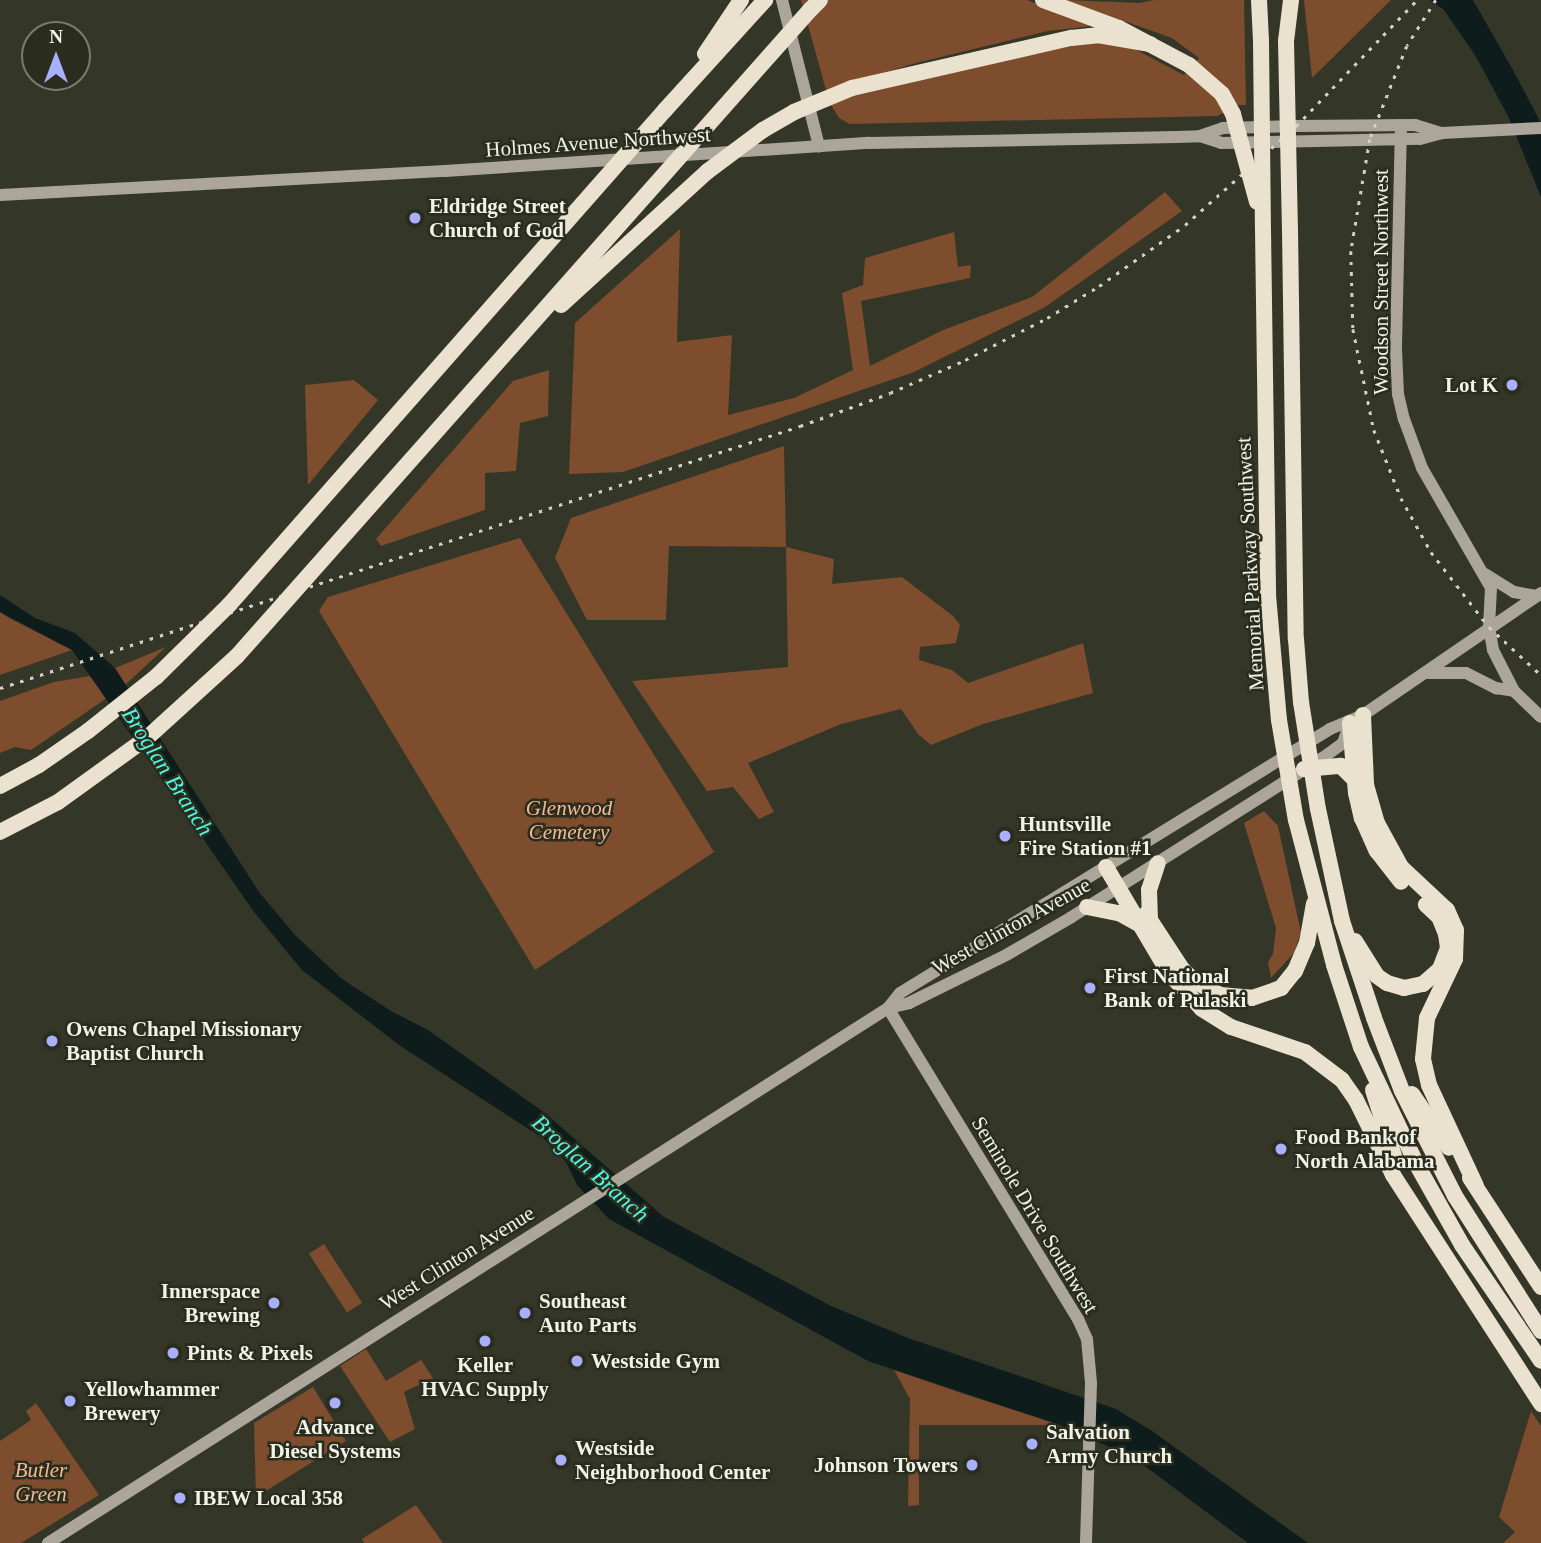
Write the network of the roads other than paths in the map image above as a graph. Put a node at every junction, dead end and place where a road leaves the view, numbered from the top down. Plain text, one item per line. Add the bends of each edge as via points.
1 (741, 0) edge
2 (765, 0) edge
3 (782, 0) edge
4 (1043, 0) edge
5 (1259, 0) edge
6 (1285, 0) edge
7 (1291, 0) edge
8 (816, 3) edge
9 (1286, 41) junction
10 (1150, 44) junction
11 (665, 110) junction
12 (1401, 125) junction
13 (1541, 128) edge
14 (1442, 133) junction
15 (1200, 136) junction
16 (1399, 139) junction
17 (818, 146) junction
18 (0, 195) edge
19 (1263, 230) junction
20 (510, 351) junction
21 (1485, 575) junction
22 (1539, 595) edge
23 (1489, 627) junction
24 (1427, 673) junction
25 (1514, 691) junction
26 (1541, 717) edge
27 (1357, 719) junction
28 (1304, 769) junction
29 (1355, 780) junction
30 (0, 786) edge
31 (0, 832) edge
32 (1158, 863) junction
33 (1110, 865) junction
34 (1123, 885) junction
35 (1315, 898) junction
36 (1087, 907) junction
37 (1342, 921) junction
38 (1146, 923) junction
39 (888, 1008) junction
40 (1361, 1047) junction
41 (1391, 1063) junction
42 (1476, 1186) junction
43 (1413, 1207) junction
44 (1541, 1287) edge
45 (1541, 1331) edge
46 (1541, 1361) edge
47 (1541, 1404) edge
48 (48, 1543) edge
49 (1086, 1543) edge

1 - 11 highway
2 - 11 highway
3 - 17 street
4 - 10 highway
5 - 19 highway, Memorial Parkway Southwest, bridge
6 - 9 highway
7 - 9 highway
8 - 20 highway, bridge
9 - 37 highway, Memorial Parkway Southwest, bridge via 1296,639 1318,808
10 - 19 highway, bridge via 1189,65 1222,94 1233,114
10 - 20 highway, bridge via 1098,35 1071,38 852,88 774,124 708,171
11 - 30 highway, bridge via 229,605 156,677 88,731
12 - 14 street, Holmes Avenue Northwest
12 - 15 street, Holmes Avenue Northwest via 1223,128
12 - 16 street, Woodson Street Northwest
13 - 14 street, Holmes Avenue Northwest
14 - 16 street, Holmes Avenue Northwest
15 - 16 street, Holmes Avenue Northwest via 1221,143
15 - 17 street, Holmes Avenue Northwest
16 - 21 street, Woodson Street Northwest via 1398,394 1422,468
17 - 18 street, Holmes Avenue Northwest
19 - 35 highway, Memorial Parkway Southwest, bridge via 1268,595 1279,720
20 - 31 highway, bridge via 237,656 148,737 58,802
21 - 22 street via 1514,592
21 - 23 street, Woodson Street Northwest via 1491,589
22 - 23 street, West Clinton Avenue
23 - 24 street, West Clinton Avenue
23 - 25 street, Woodson Street Northwest via 1493,650
24 - 25 street via 1466,673 1496,688
24 - 27 street, West Clinton Avenue
25 - 26 street
27 - 28 street, West Clinton Avenue via 1343,743
27 - 29 highway
27 - 33 street, West Clinton Avenue via 1330,729
27 - 42 highway via 1366,785 1377,823 1401,867 1447,910 1456,930 1455,959 1427,1018 1423,1059 1429,1084
28 - 29 highway via 1341,766
28 - 32 street, West Clinton Avenue
29 - 37 highway via 1372,841 1390,870 1438,917 1446,934 1446,956 1435,975 1423,984 1392,986 1377,976
32 - 34 street, West Clinton Avenue
32 - 38 highway via 1149,890
33 - 34 highway
33 - 39 street, West Clinton Avenue via 901,993
34 - 36 street, West Clinton Avenue
34 - 38 highway
35 - 38 highway via 1307,943 1295,971 1281,988 1252,998 1220,995 1194,981
35 - 40 highway, Memorial Parkway Southwest
36 - 38 highway
36 - 39 street, West Clinton Avenue via 1008,954 909,1003
37 - 41 highway, Memorial Parkway Southwest
38 - 43 highway via 1168,972 1202,1009 1231,1027 1305,1052 1342,1080
39 - 48 street, West Clinton Avenue
39 - 49 street, Seminole Drive Southwest via 1087,1339 1091,1392
40 - 43 highway via 1378,1111
40 - 46 highway, Memorial Parkway Southwest via 1417,1166 1462,1245
41 - 42 highway
41 - 45 highway, Memorial Parkway Southwest via 1455,1196
42 - 44 highway
43 - 47 highway

